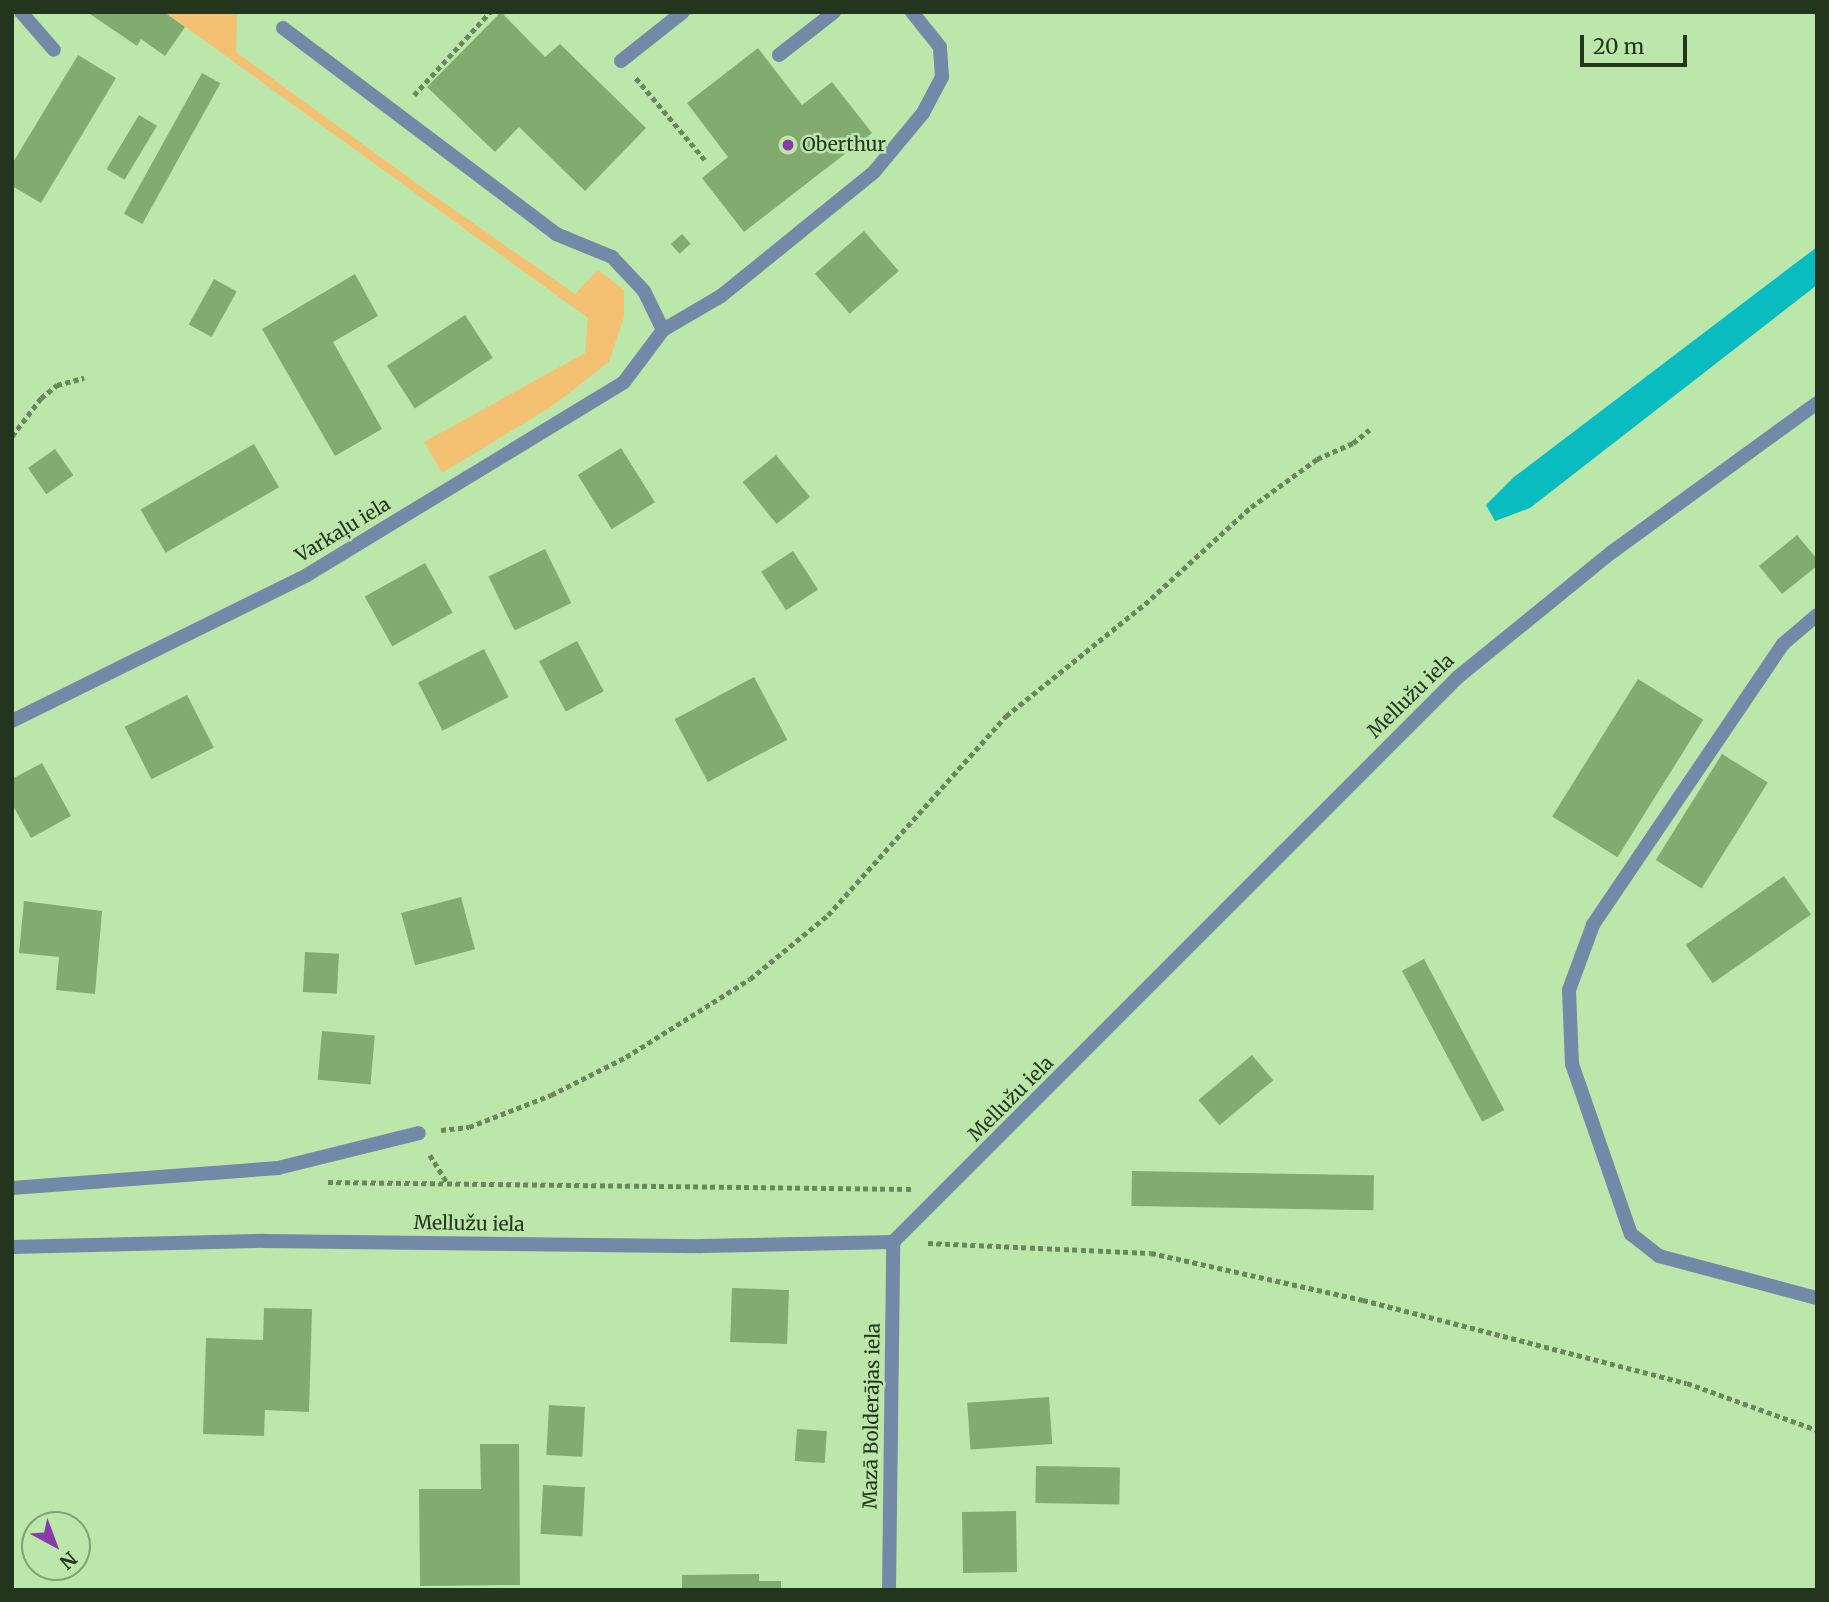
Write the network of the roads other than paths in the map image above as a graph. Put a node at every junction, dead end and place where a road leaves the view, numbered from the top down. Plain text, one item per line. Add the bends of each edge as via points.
1 (21, 12) edge
2 (683, 12) edge
3 (834, 12) edge
4 (912, 12) edge
5 (283, 27) dead end
6 (54, 50) dead end
7 (779, 55) dead end
8 (621, 61) road end
9 (663, 330) junction
10 (1817, 403) edge
11 (1817, 615) edge
12 (12, 721) edge
13 (419, 1133) road end
14 (12, 1188) edge
15 (893, 1242) junction
16 (12, 1247) edge
17 (1817, 1298) edge
18 (889, 1590) edge

1 - 6 street
2 - 8 street
3 - 7 street
4 - 9 street via 940,47 942,76 923,113 874,172 721,296
5 - 9 street via 556,234 612,257 644,291
9 - 12 street, Varkaļu iela via 624,382 307,575
10 - 15 street, Mellužu iela via 1612,552 1458,677
11 - 17 street via 1783,644 1593,925 1569,990 1573,1064 1631,1234 1659,1256
13 - 14 street via 278,1168
15 - 16 street, Mellužu iela via 702,1246 264,1241
15 - 18 street, Mazā Bolderājas iela

